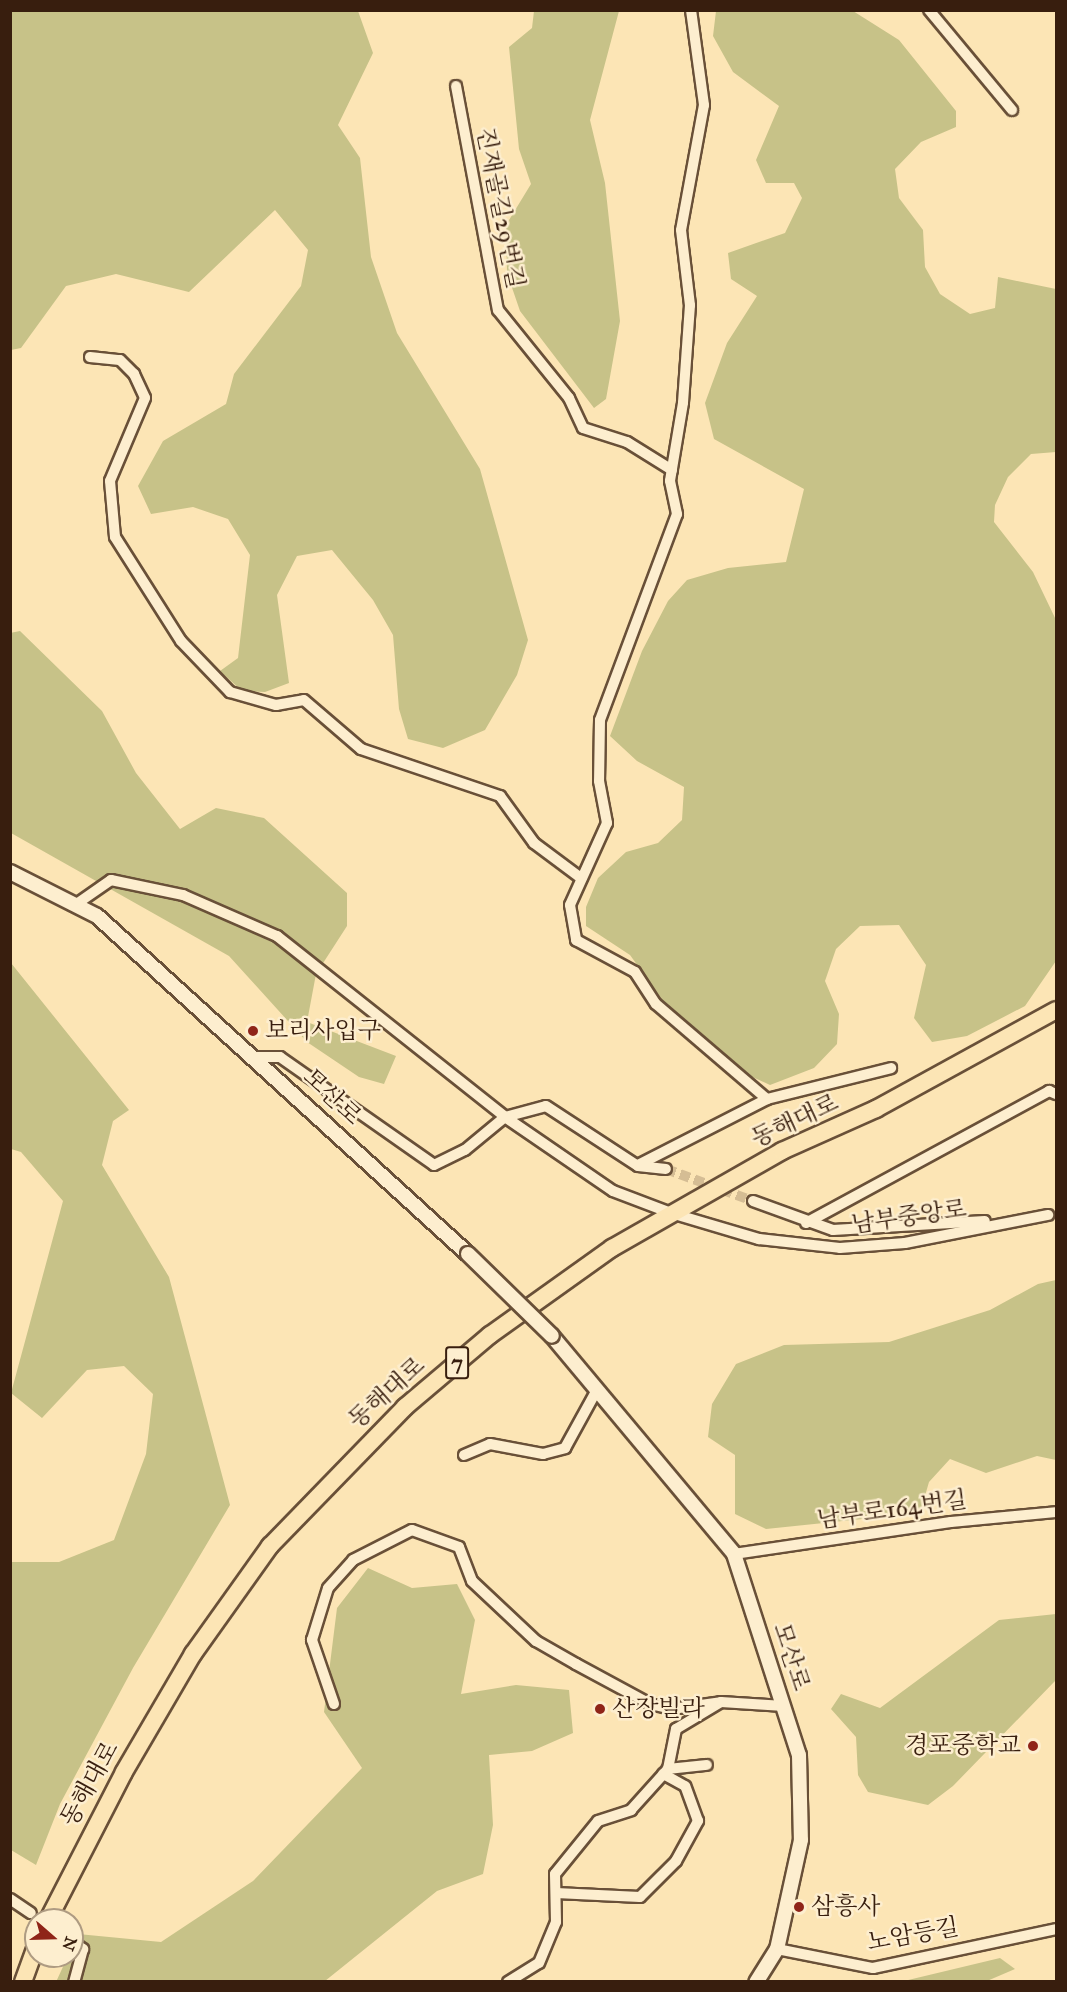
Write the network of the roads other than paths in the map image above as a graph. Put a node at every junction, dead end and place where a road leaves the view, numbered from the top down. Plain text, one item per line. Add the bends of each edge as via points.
1 (691, 10) edge
2 (929, 10) edge
3 (456, 86) dead end
4 (1012, 110) dead end
5 (90, 357) dead end
6 (672, 470) junction
7 (10, 872) edge
8 (581, 878) junction
9 (75, 905) junction
10 (1056, 1010) edge
11 (255, 1057) junction
12 (891, 1068) dead end
13 (1056, 1094) edge
14 (767, 1099) junction
15 (505, 1117) junction
16 (638, 1166) junction
17 (666, 1169) tunnel mouth
18 (753, 1201) tunnel mouth
19 (671, 1213) junction
20 (1052, 1215) edge
21 (806, 1223) junction
22 (598, 1388) junction
23 (465, 1455) dead end
24 (1056, 1512) edge
25 (734, 1554) junction
26 (721, 1702) junction
27 (334, 1704) dead end
28 (783, 1706) junction
29 (707, 1765) dead end
30 (666, 1771) junction
31 (556, 1893) junction
32 (10, 1899) edge
33 (24, 1908) edge
34 (54, 1908) edge
35 (1056, 1929) edge
36 (777, 1949) junction
37 (507, 1982) edge
38 (756, 1982) edge

1 - 6 street via 704,105 681,230 690,304
2 - 4 street
3 - 6 street, 진재골길29번길 via 498,310 568,398 583,428 627,442
5 - 8 street via 120,360 134,374 145,398 110,481 115,537 181,641 230,692 276,705 304,700 361,749 500,796 534,843
6 - 8 street via 676,514 600,720 599,781 607,823
7 - 9 street, 모산로
8 - 14 street via 570,905 576,940 635,972 656,1004
9 - 11 street, 모산로 via 97,916
9 - 15 street, 남부중앙로 via 111,880 183,895 229,911 277,936
10 - 19 main road, 동해대로 / 7
11 - 15 street via 280,1057 434,1165 465,1150
11 - 22 street, 모산로, bridge via 468,1254 552,1336
12 - 14 street
13 - 21 street via 1049,1091
14 - 16 street
15 - 16 street via 546,1106
15 - 19 street, 남부중앙로 via 613,1191
16 - 17 street
18 - 21 street, 남부중앙로
19 - 20 street, 남부중앙로 via 759,1239 840,1248 905,1243
19 - 34 main road, 동해대로 / 7 via 490,1335 389,1422 270,1546 193,1654 123,1772
20 - 21 street, 남부중앙로 via 833,1230
22 - 23 street via 565,1448 543,1454 490,1444
22 - 25 street, 모산로
24 - 25 street, 남부로164번길 via 951,1522
25 - 28 street, 모산로
26 - 27 street via 672,1709 650,1704 576,1664 536,1641 472,1581 459,1547 412,1530 353,1560 328,1588 312,1640
26 - 28 street
26 - 30 street via 676,1729
28 - 36 street, 모산로 via 799,1755 801,1840
29 - 30 street
30 - 31 street via 631,1810 598,1821 555,1874
30 - 31 street via 685,1786 698,1821 676,1861 640,1898
31 - 37 street via 556,1922 539,1963
32 - 33 street
35 - 36 street, 노암등길 via 873,1968
36 - 38 street, 모산로

